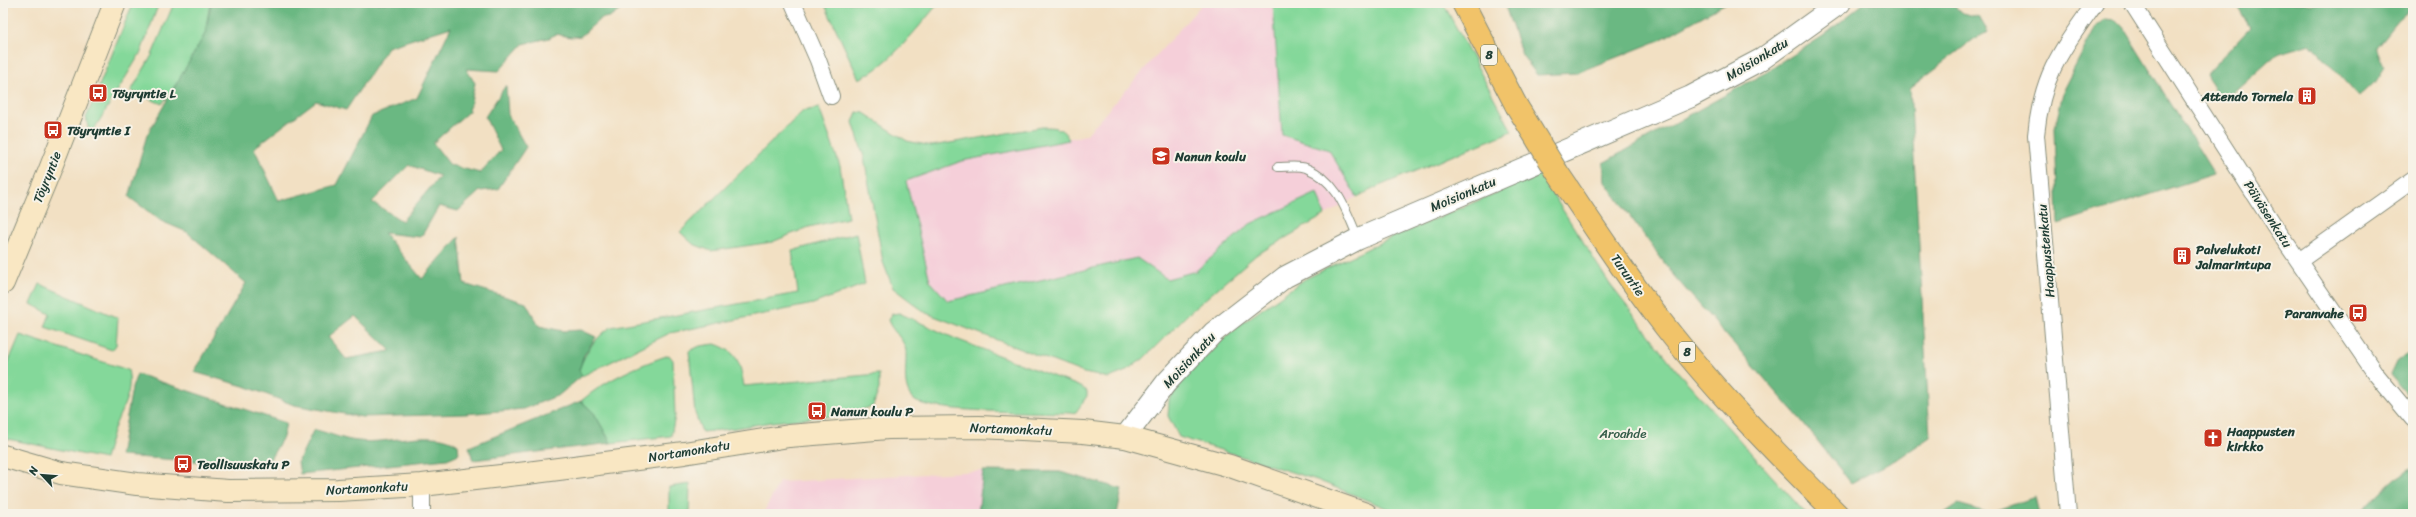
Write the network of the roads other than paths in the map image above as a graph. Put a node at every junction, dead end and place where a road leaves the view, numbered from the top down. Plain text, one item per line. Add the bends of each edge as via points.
1 (115, 3) edge
2 (793, 3) edge
3 (1463, 3) edge
4 (1840, 3) edge
5 (2095, 3) edge
6 (2132, 3) edge
7 (831, 96) dead end
8 (1278, 167) dead end
9 (2413, 180) edge
10 (1358, 239) junction
11 (2299, 261) junction
12 (3, 283) edge
13 (2413, 419) edge
14 (1125, 437) junction
15 (3, 456) edge
16 (422, 485) junction
17 (422, 514) edge
18 (1366, 514) edge
19 (1837, 514) edge
20 (2068, 514) edge

1 - 12 main road, Töyryntie
2 - 7 street
3 - 19 highway, Turuntie / 8, bridge via 1516,105 1557,172 1654,313 1723,395 1790,468
4 - 10 street, Moisionkatu via 1762,60 1690,97
5 - 20 street, Haappustenkatu via 2056,60 2044,89 2036,135
6 - 11 street, Päiväsenkatu
8 - 10 lane via 1305,168 1330,182 1345,204
9 - 11 street
10 - 14 street, Moisionkatu via 1285,277 1214,332 1166,383
11 - 13 street, Päiväsenkatu via 2375,373
14 - 16 main road, Nortamonkatu via 1083,432 979,427 888,428 790,436 684,453
14 - 18 main road, Nortamonkatu via 1230,466
15 - 16 main road, Nortamonkatu via 62,473 137,484 288,492
16 - 17 street

